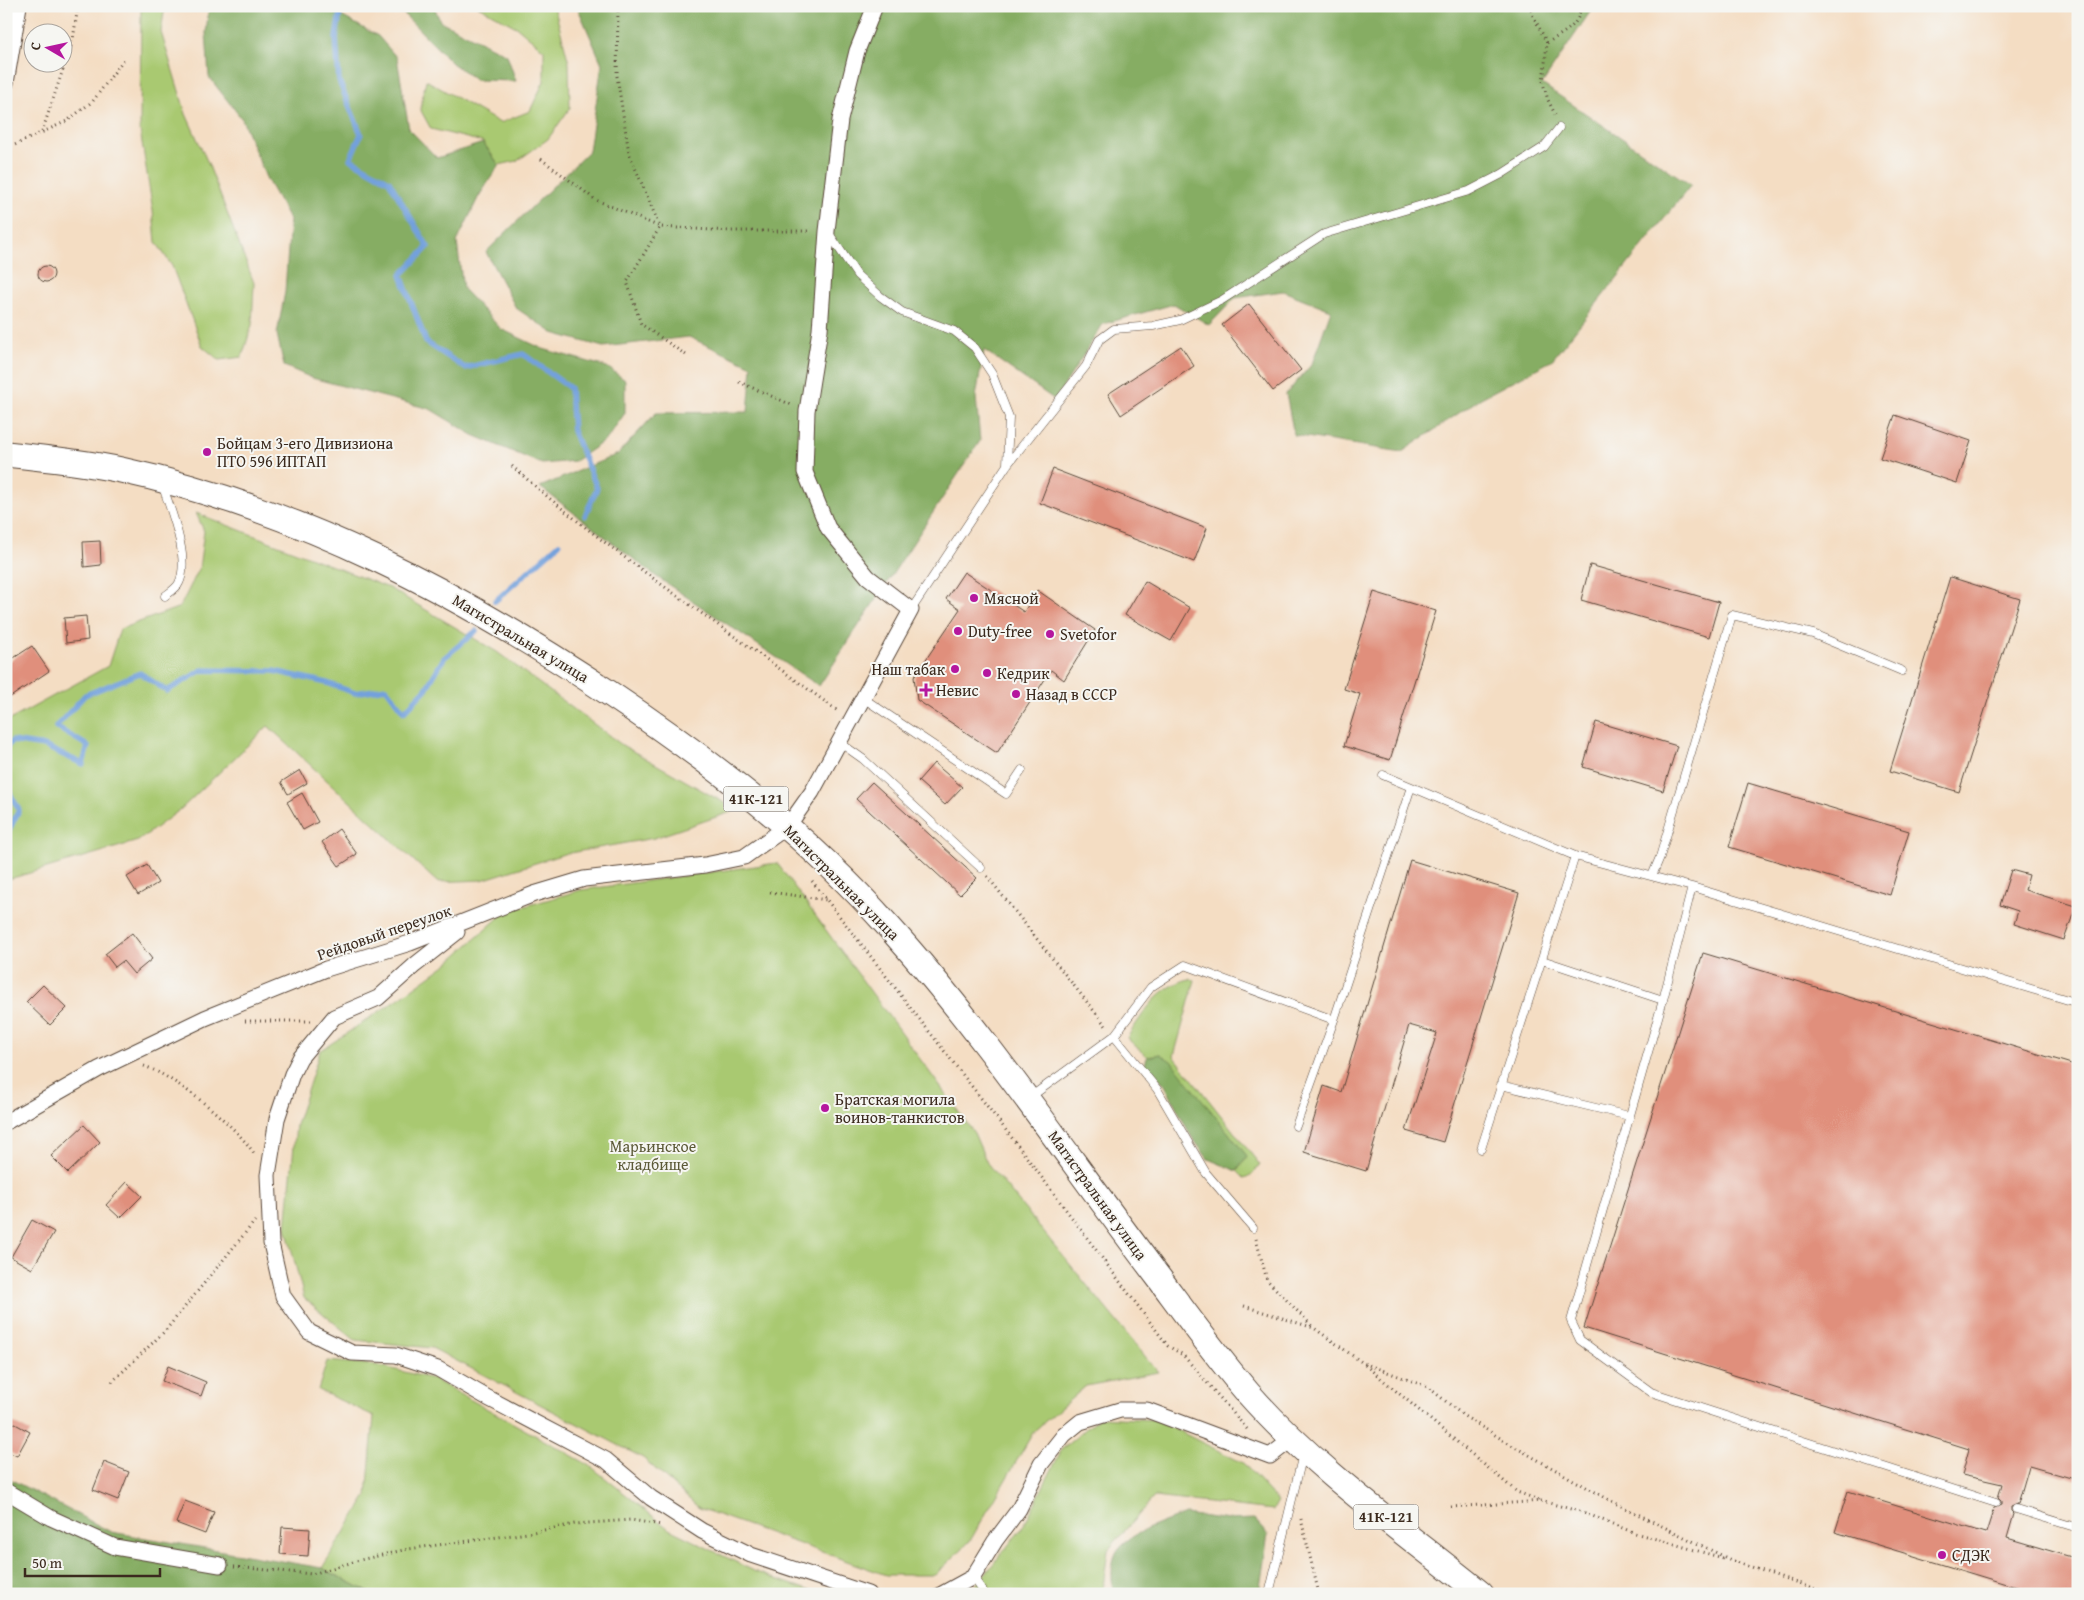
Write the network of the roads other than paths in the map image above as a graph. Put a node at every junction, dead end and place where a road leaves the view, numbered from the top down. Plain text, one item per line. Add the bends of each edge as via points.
1 (19, 6) edge
2 (875, 6) edge
3 (6, 83) edge
4 (1559, 128) road end
5 (827, 230) junction
6 (6, 454) edge
7 (1007, 465) junction
8 (160, 480) junction
9 (165, 596) dead end
10 (911, 610) junction
11 (1902, 671) dead end
12 (863, 698) junction
13 (839, 742) junction
14 (1022, 770) dead end
15 (1383, 775) dead end
16 (1411, 787) junction
17 (788, 826) junction
18 (1575, 856) junction
19 (981, 868) road end
20 (1652, 876) junction
21 (1692, 887) junction
22 (486, 914) junction
23 (1542, 960) junction
24 (1663, 1000) junction
25 (2078, 1003) edge
26 (1334, 1020) junction
27 (1114, 1036) junction
28 (1501, 1085) junction
29 (1027, 1100) junction
30 (1629, 1116) junction
31 (6, 1122) edge
32 (1296, 1126) dead end
33 (1481, 1149) dead end
34 (1253, 1228) road end
35 (1298, 1444) junction
36 (6, 1491) edge
37 (1996, 1503) dead end
38 (2016, 1509) dead end
39 (2078, 1528) edge
40 (220, 1565) road end
41 (973, 1577) junction
42 (868, 1594) edge
43 (942, 1594) edge
44 (985, 1594) edge
45 (1269, 1594) edge
46 (1481, 1594) edge

1 - 3 street
2 - 5 street via 857,51 840,120
4 - 7 lane via 1544,147 1469,191 1324,234 1222,300 1180,320 1114,329 1099,340 1086,366
5 - 7 lane via 857,275 880,296 902,312 954,331 975,348 992,374 1009,417
5 - 10 street via 820,330 807,411 805,472 828,528 868,577
6 - 8 main road, Магистральная улица / 41К-121 via 73,461
7 - 10 lane
8 - 9 lane via 175,524 182,563 179,583
8 - 17 main road, Магистральная улица / 41К-121 via 210,493 318,533 416,577 478,610 680,740
10 - 12 street
11 - 20 lane via 1813,634 1732,615
12 - 13 street
12 - 14 lane via 1006,794
13 - 17 street via 812,792
13 - 19 lane via 864,759
15 - 16 lane
16 - 18 lane
16 - 26 lane
17 - 22 street, Рейдовый переулок via 744,856 705,866 584,879 534,894
17 - 29 main road, Магистральная улица / 41К-121 via 902,941
18 - 20 lane
18 - 23 lane
20 - 21 lane
21 - 24 lane
21 - 25 lane
22 - 31 street, Рейдовый переулок via 410,943 326,969 204,1018 122,1058
22 - 42 street via 446,939 378,998 334,1017 300,1058 277,1119 268,1175 270,1243 284,1296 309,1332 352,1353 396,1355 438,1369 606,1460 651,1498 702,1531 751,1555
23 - 24 lane
23 - 28 lane
24 - 30 lane
26 - 27 lane via 1185,965 1151,987
26 - 32 lane
27 - 29 lane
27 - 34 lane via 1157,1089 1206,1173
28 - 30 lane
28 - 33 lane
29 - 35 main road, Магистральная улица / 41К-121 via 1214,1351 1248,1393
30 - 37 lane via 1572,1321 1580,1340 1651,1392
35 - 41 street via 1270,1456 1147,1410 1120,1410 1080,1422 1064,1435 1040,1464 1019,1509
35 - 45 lane via 1294,1488
35 - 46 main road, 41К-121
36 - 40 street via 51,1518 115,1547
38 - 39 lane
41 - 43 street
41 - 44 lane

